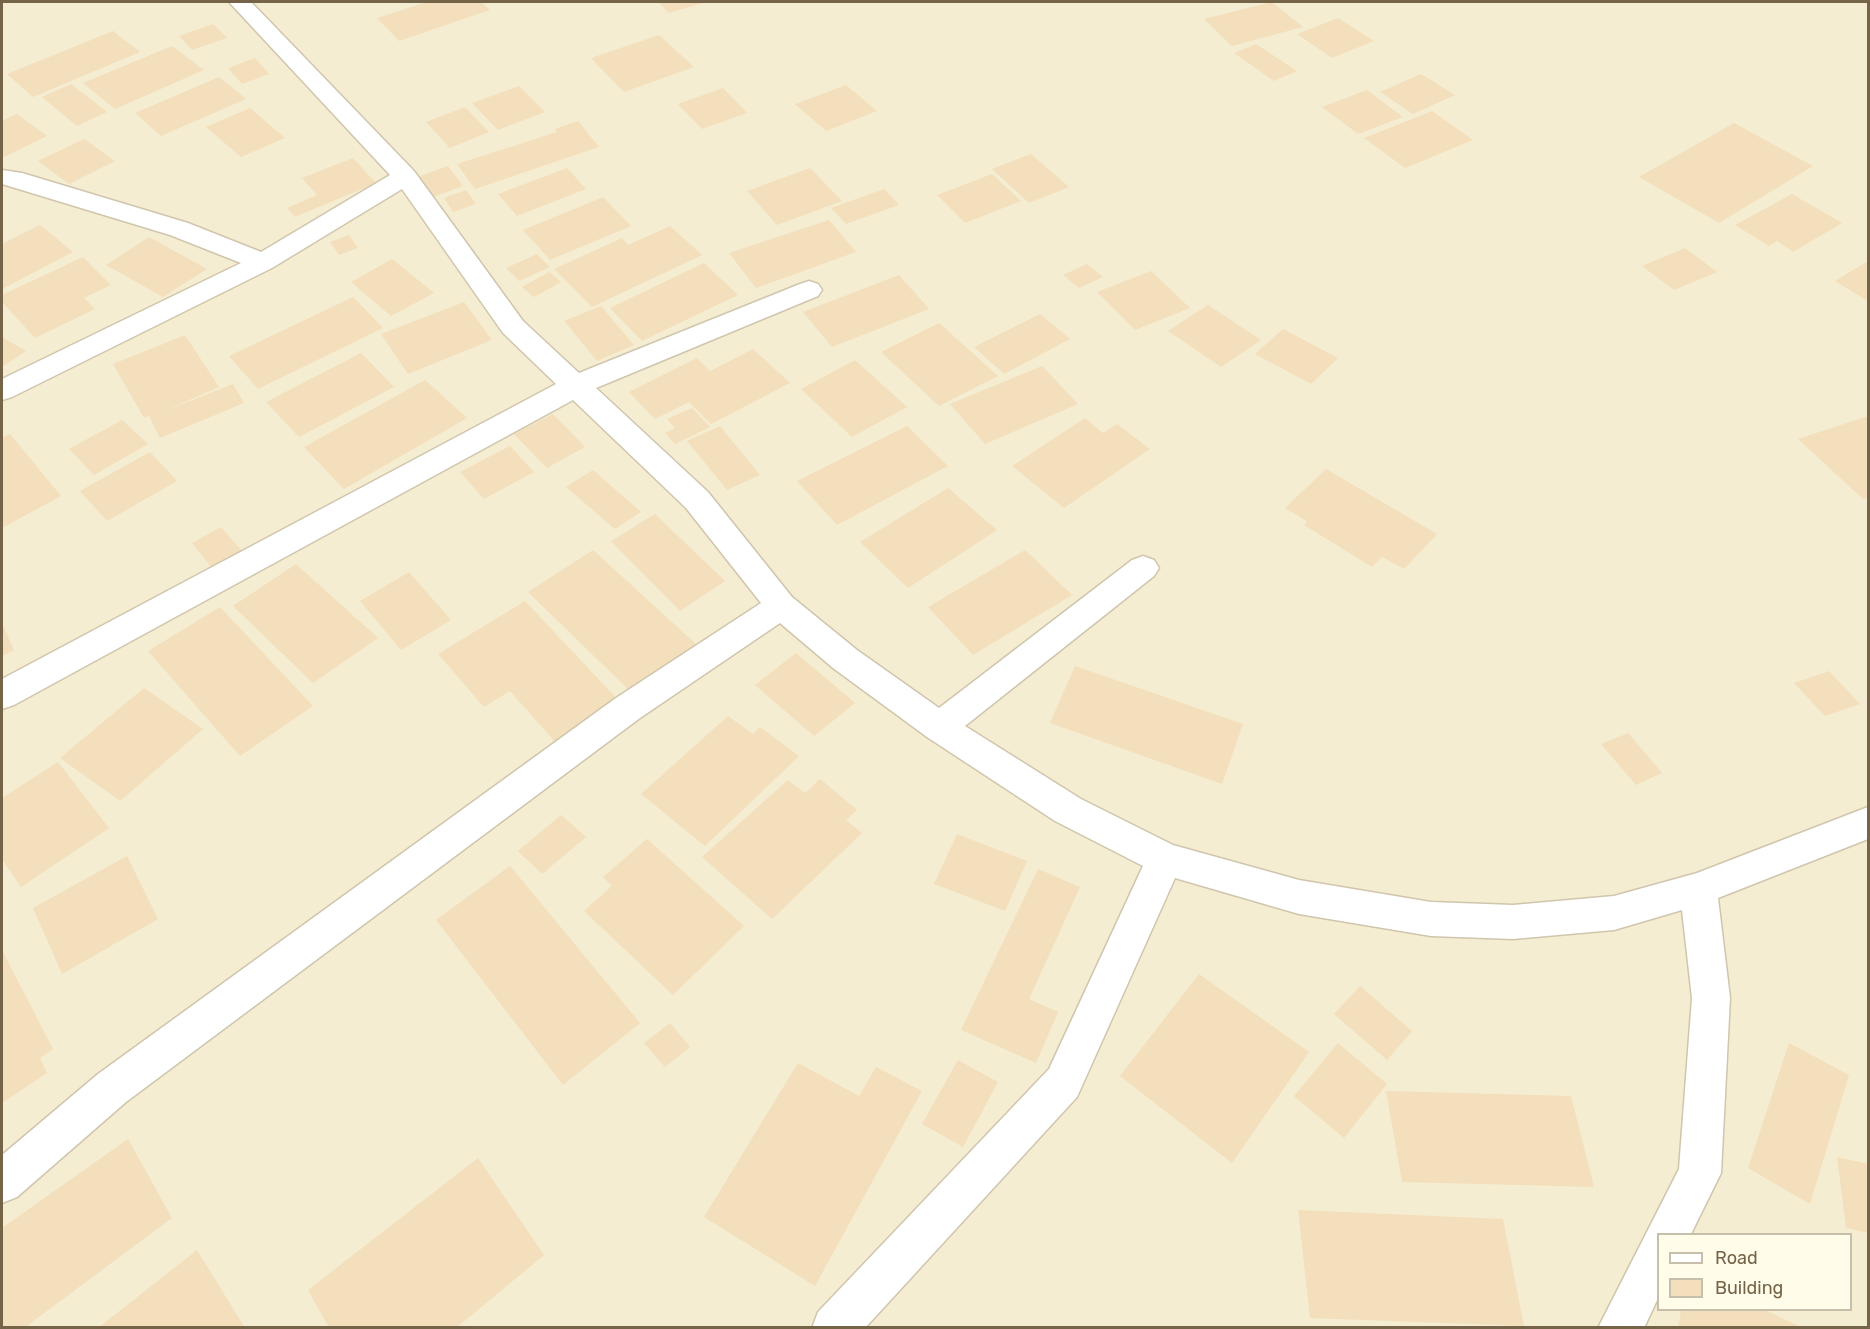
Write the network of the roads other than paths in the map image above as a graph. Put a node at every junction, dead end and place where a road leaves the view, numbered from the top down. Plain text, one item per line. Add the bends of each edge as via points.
1 (240, 2) edge
2 (405, 176) junction
3 (2, 177) edge
4 (263, 262) junction
5 (809, 290) dead end
6 (577, 385) junction
7 (2, 390) edge
8 (1143, 568) dead end
9 (781, 606) junction
10 (2, 695) edge
11 (939, 727) junction
12 (1869, 823) edge
13 (1165, 859) junction
14 (1698, 889) junction
15 (2, 1182) edge
16 (1669, 1233) edge
17 (1657, 1257) edge
18 (834, 1328) edge
19 (1620, 1328) edge

1 - 2 street
2 - 4 street
2 - 6 street via 513,327
3 - 4 street via 179,229
4 - 7 street
5 - 6 street
6 - 9 street via 697,500
6 - 10 street
8 - 11 street
9 - 11 street
9 - 15 street via 628,708 112,1088
11 - 13 street via 1068,810
12 - 14 street
13 - 14 street via 1299,897 1431,919 1513,922 1614,913
13 - 18 street via 1063,1083
14 - 16 street via 1711,998 1700,1173
17 - 19 street

